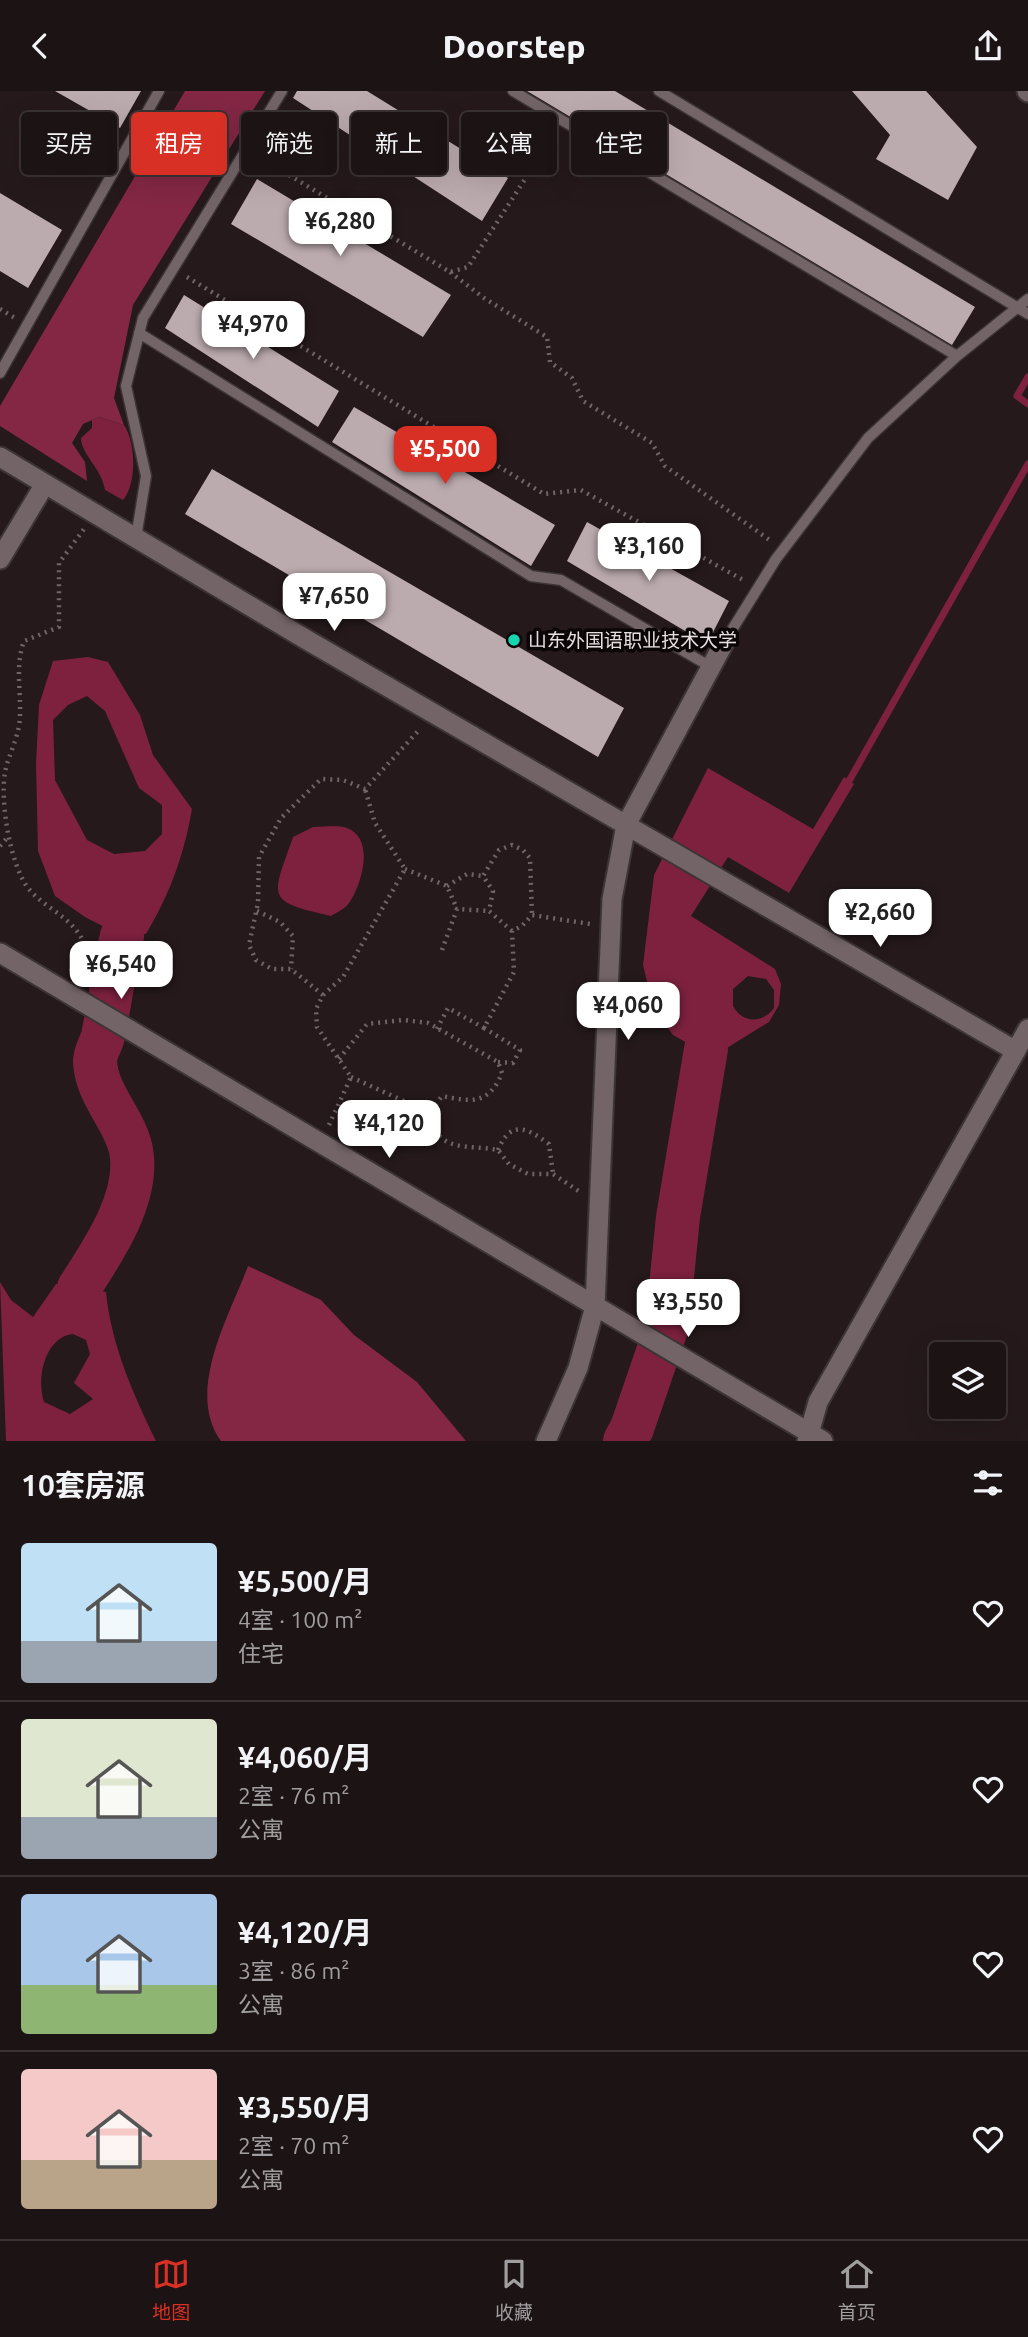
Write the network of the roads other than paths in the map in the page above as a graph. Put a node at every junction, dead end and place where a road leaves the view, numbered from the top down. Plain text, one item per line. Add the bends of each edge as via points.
1 (159, 91) edge
2 (282, 91) edge
3 (513, 91) edge
4 (659, 91) edge
5 (1028, 299) edge
6 (1023, 311) edge
7 (139, 333) junction
8 (957, 356) junction
9 (0, 373) edge
10 (0, 457) edge
11 (45, 484) junction
12 (135, 538) junction
13 (0, 559) edge
14 (725, 641) joint
15 (711, 667) junction
16 (626, 825) junction
17 (0, 953) edge
18 (1028, 1029) edge
19 (1016, 1051) junction
20 (596, 1306) junction
21 (814, 1439) edge
22 (546, 1441) edge

1 - 9 lane
2 - 7 lane via 143,319
3 - 8 lane
4 - 6 lane
5 - 6 lane
6 - 8 lane
7 - 12 lane via 126,386 146,476
7 - 15 lane via 531,576 561,580
8 - 14 lane via 868,439 783,549
10 - 11 street
11 - 12 street
11 - 13 street
12 - 16 street
14 - 15 street
15 - 16 street
16 - 19 street
16 - 20 street via 612,899
17 - 20 street
18 - 19 street
19 - 21 street via 818,1402
20 - 21 street
20 - 22 street via 578,1369

